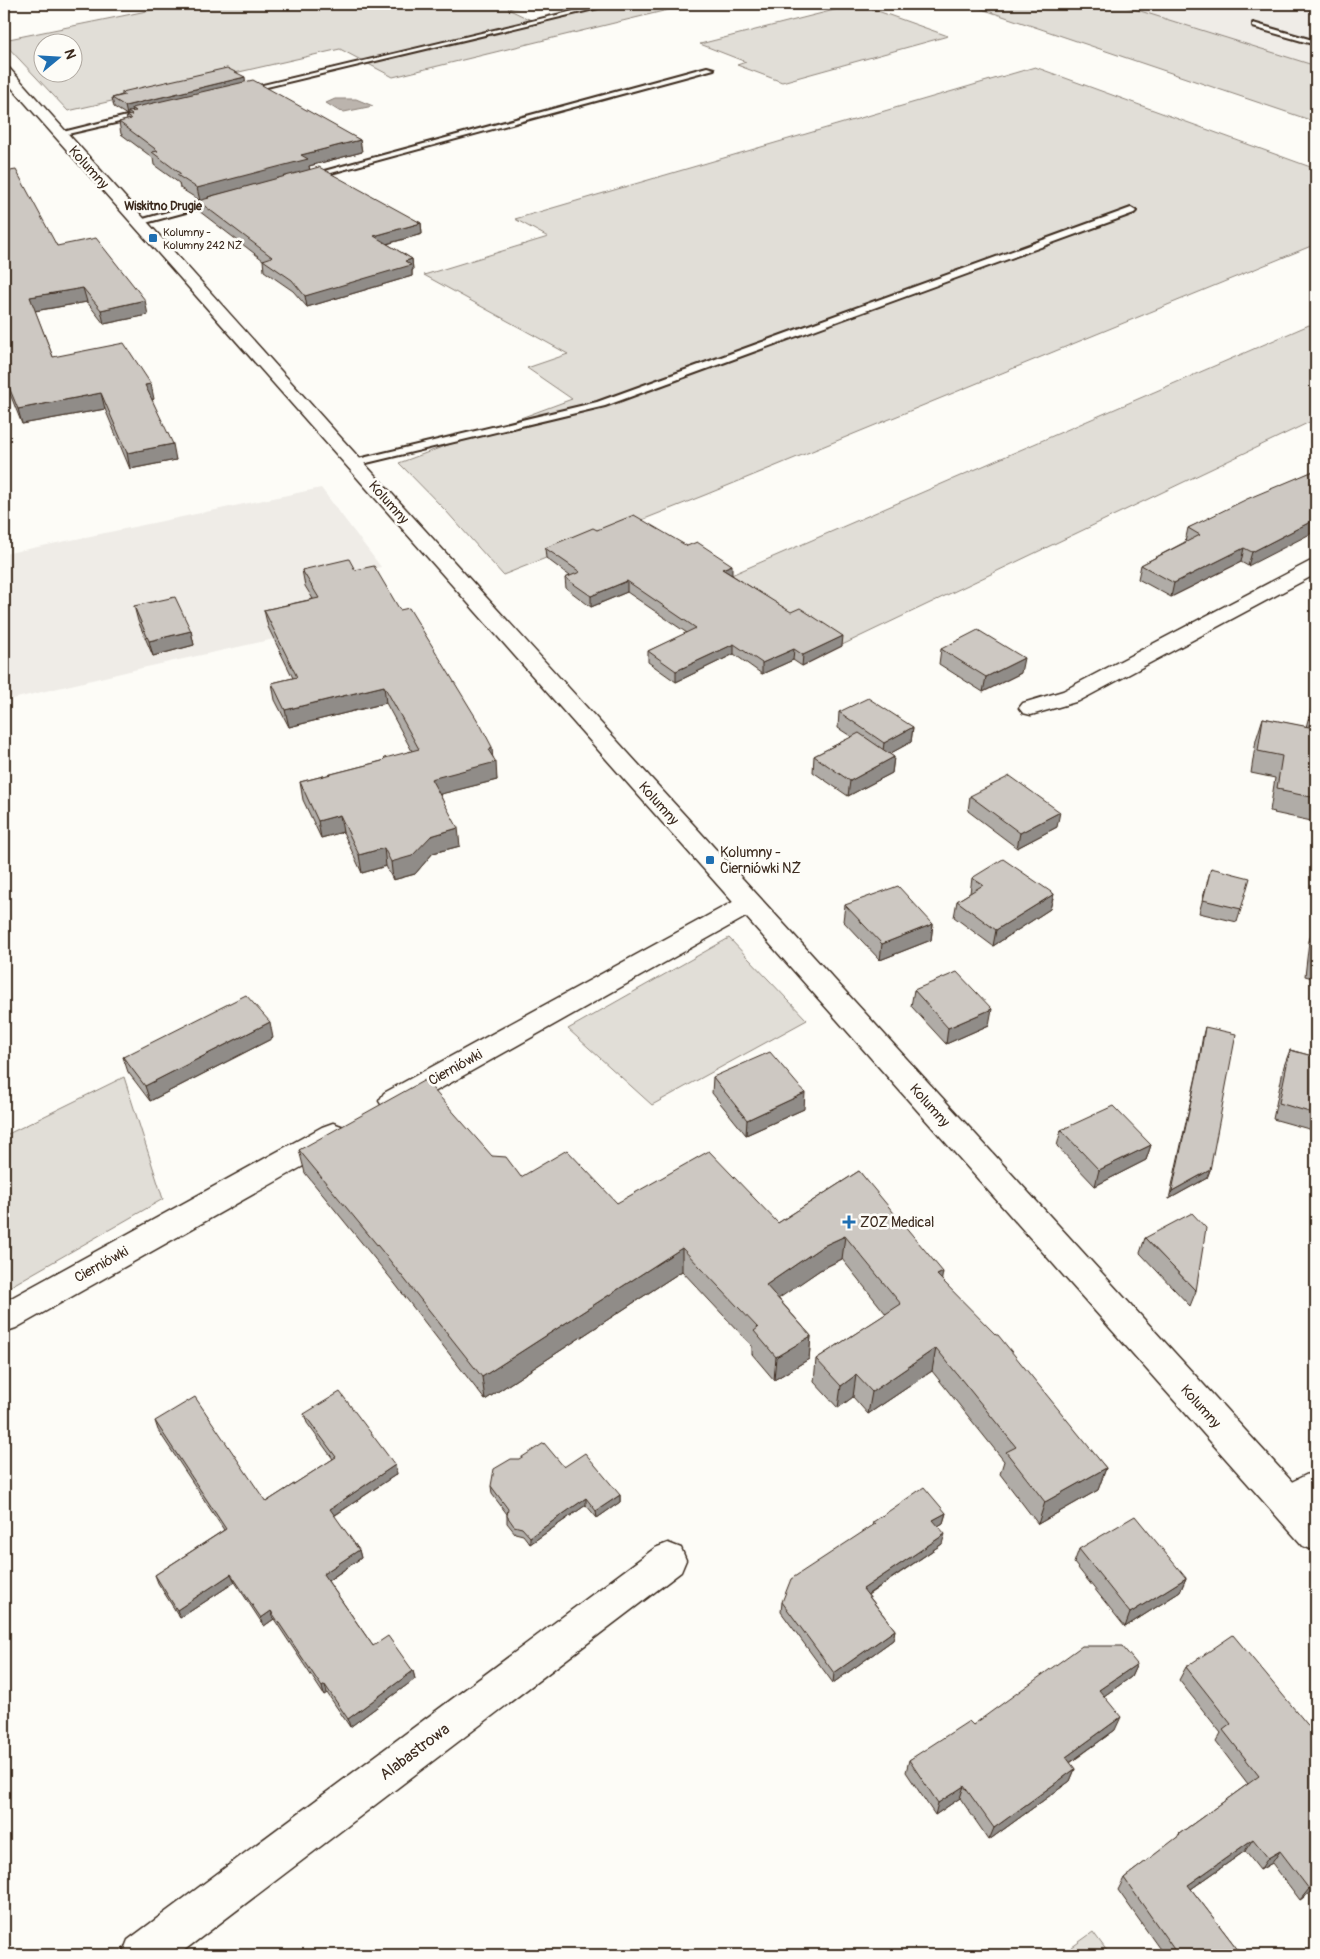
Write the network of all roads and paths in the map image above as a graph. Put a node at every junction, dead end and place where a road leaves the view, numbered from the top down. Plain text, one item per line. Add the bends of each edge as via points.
1 (611, 4) edge
2 (1256, 25) dead end
3 (1315, 42) edge
4 (710, 69) dead end
5 (4, 71) edge
6 (230, 94) edge
7 (153, 112) edge
8 (59, 134) junction
9 (301, 178) edge
10 (224, 199) edge
11 (1131, 211) dead end
12 (138, 222) junction
13 (354, 464) junction
14 (1316, 566) edge
15 (1031, 708) dead end
16 (749, 904) junction
17 (4, 1318) edge
18 (1302, 1494) edge
19 (1316, 1534) edge
20 (668, 1560) dead end
21 (156, 1951) edge

1 - 6 lane
2 - 3 lane
4 - 9 lane
5 - 8 street, Kolumny
7 - 8 lane
8 - 12 street, Kolumny
10 - 12 lane
11 - 13 lane via 608,402
12 - 13 street, Kolumny
13 - 16 street, Kolumny
14 - 15 street via 1071,696
16 - 17 street, Cierniówki
16 - 18 street, Kolumny
18 - 19 street, Kolumny
20 - 21 street, Alabastrowa

